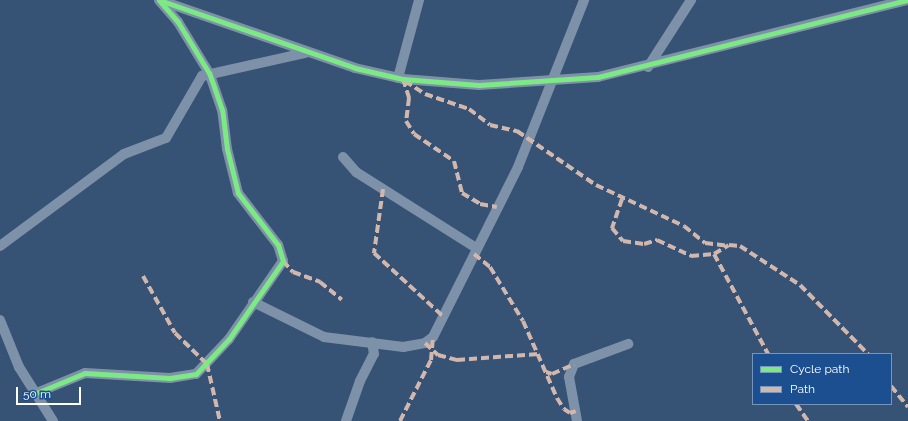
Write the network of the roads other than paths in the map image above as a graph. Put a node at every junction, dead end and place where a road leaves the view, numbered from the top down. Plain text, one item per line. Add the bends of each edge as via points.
1 (159, 0) edge
2 (419, 0) edge
3 (584, 0) edge
4 (691, 0) edge
5 (907, 0) edge
6 (306, 53) junction
7 (648, 67) junction
8 (209, 73) junction
9 (398, 78) junction
10 (551, 82) junction
11 (343, 156) dead end
12 (0, 246) edge
13 (476, 248) junction
14 (253, 302) junction
15 (0, 320) edge
16 (372, 342) junction
17 (628, 344) dead end
18 (34, 394) junction
19 (53, 421) edge
20 (346, 421) edge
21 (577, 421) edge

1 - 6 street
1 - 8 street via 178,22
2 - 9 street
3 - 10 street
4 - 7 street
5 - 7 street
6 - 8 street
6 - 9 street
7 - 10 street
8 - 12 street via 197,82 189,103 166,138 124,154
8 - 14 street via 222,110 227,149 238,193 282,254 281,267
9 - 10 street via 479,85
10 - 13 street via 525,153
11 - 13 street via 356,172
13 - 16 street via 463,282 433,337 415,346
14 - 16 street via 316,334
14 - 18 street via 229,339 196,374 170,378 91,372
15 - 18 street via 18,367
16 - 20 street via 374,354 360,381
17 - 21 street via 574,364 569,377
18 - 19 street

